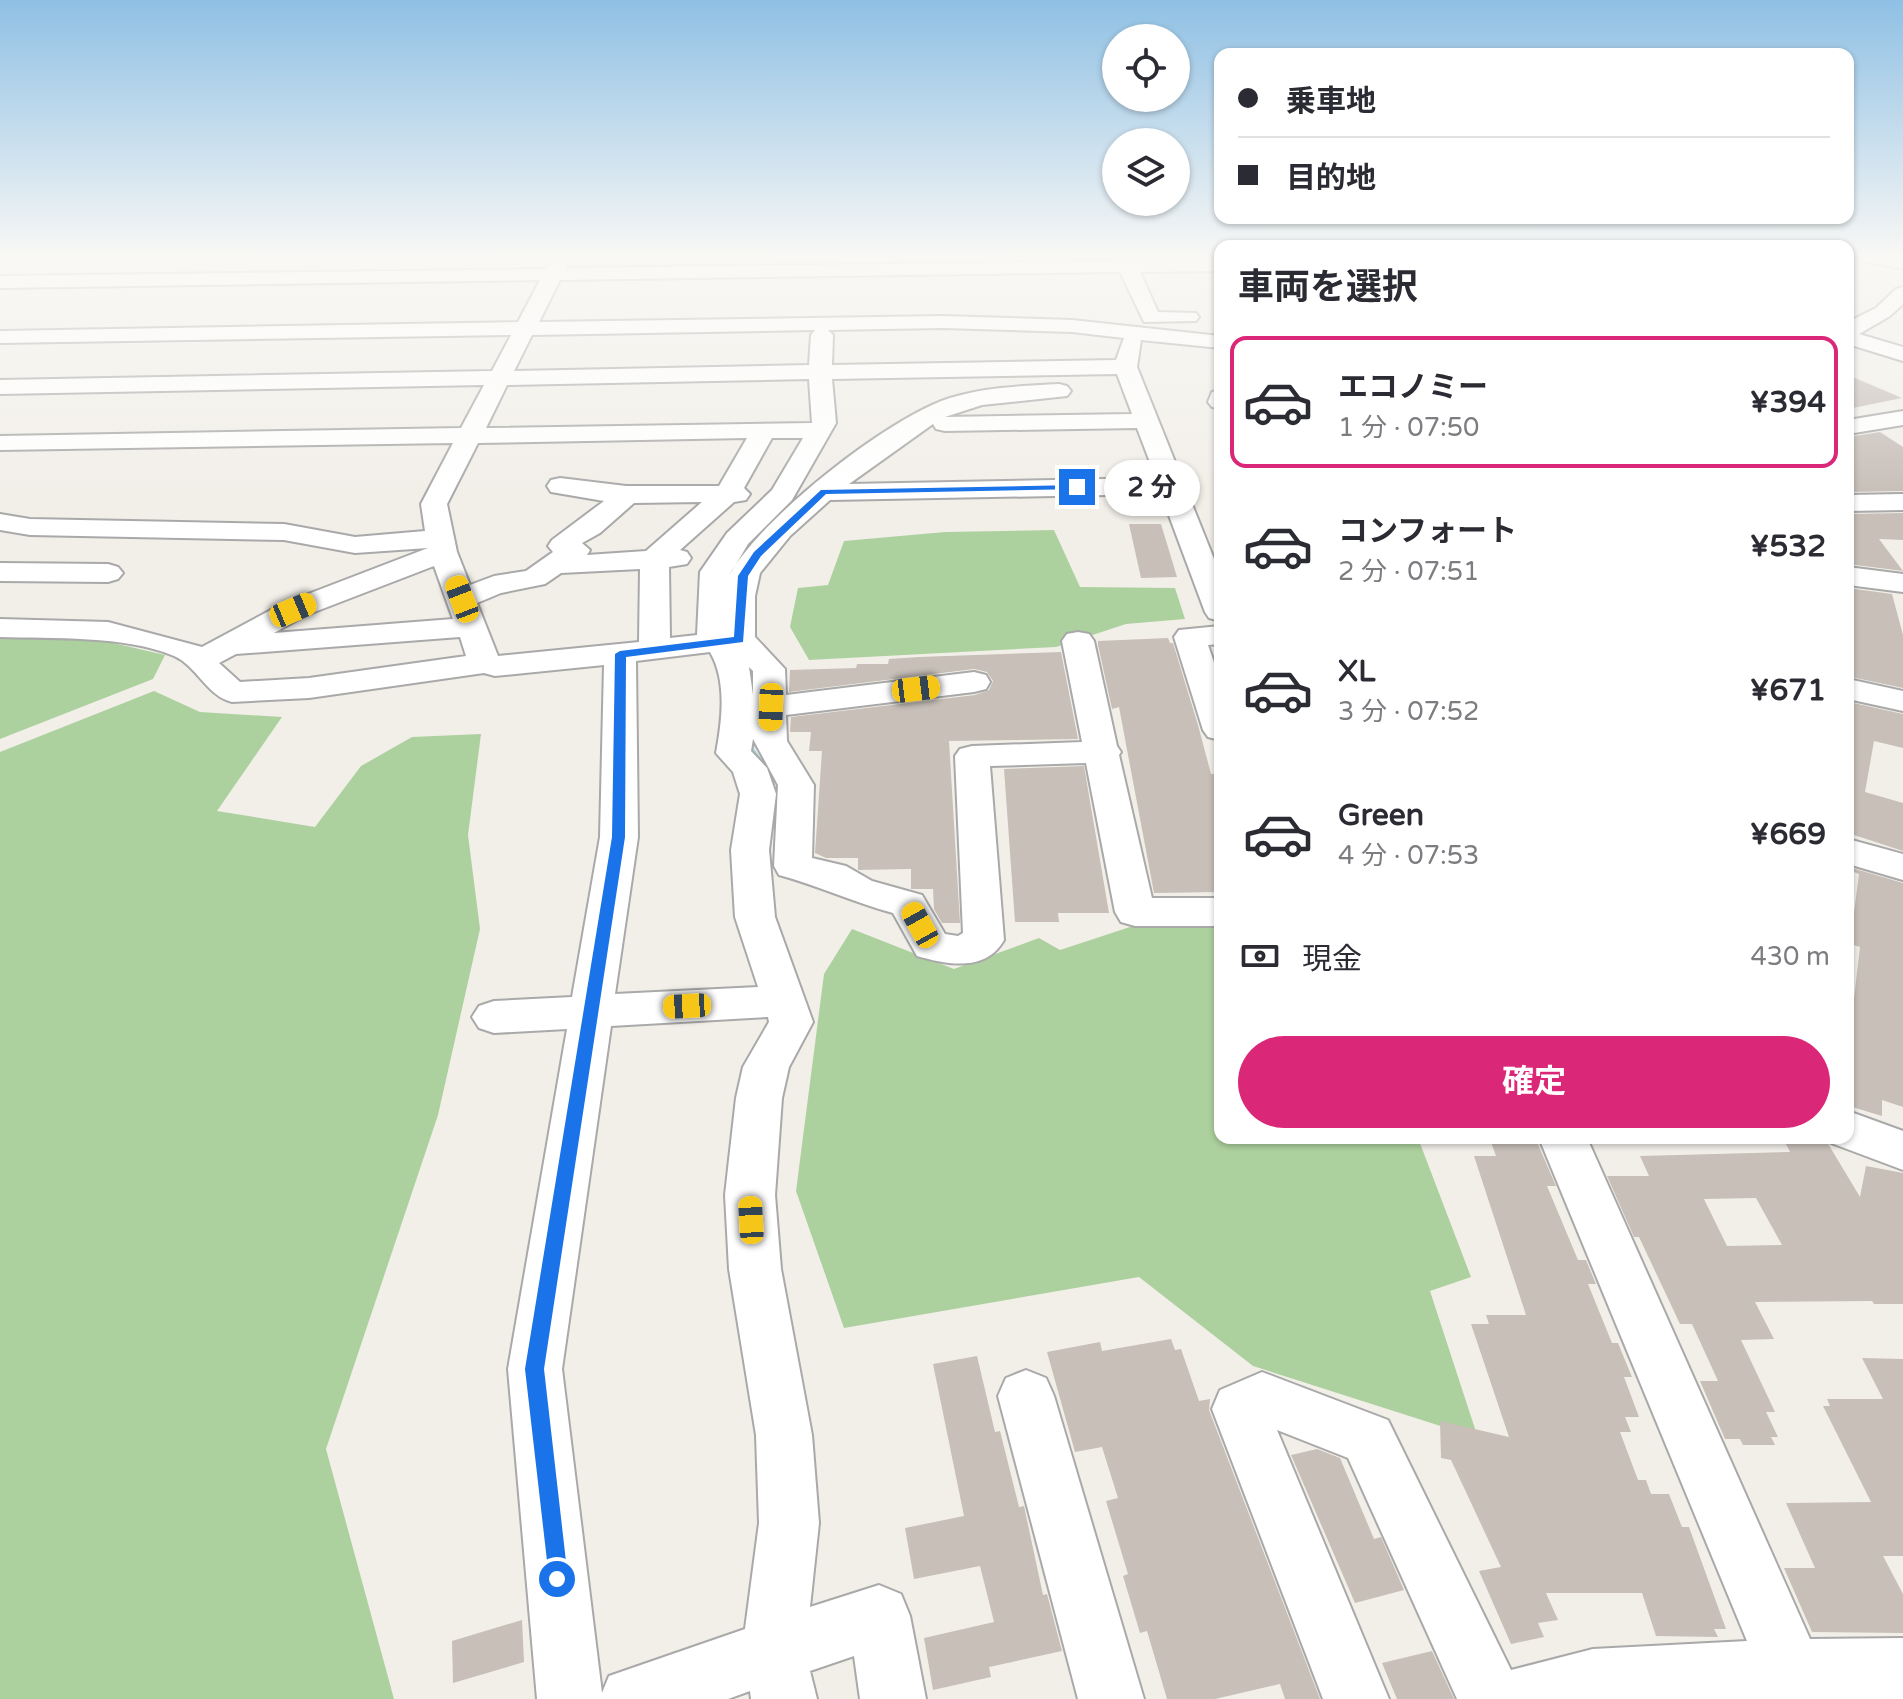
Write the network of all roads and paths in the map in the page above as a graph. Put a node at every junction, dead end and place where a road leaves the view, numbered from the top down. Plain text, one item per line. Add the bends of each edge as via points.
1 (164, 336) edge
2 (225, 336) edge
3 (519, 336) edge
4 (822, 336) edge
5 (834, 336) edge
6 (989, 336) edge
7 (1134, 336) edge
8 (1174, 336) edge
9 (1854, 336) edge
10 (1181, 337) joint
11 (907, 338) joint
12 (1214, 341) edge
13 (6, 342) edge
14 (697, 350) dead end
15 (1903, 354) edge
16 (820, 372) junction
17 (688, 375) junction
18 (497, 378) junction
19 (1130, 379) junction
20 (181, 384) junction
21 (0, 387) edge
22 (1903, 418) edge
23 (1147, 421) junction
24 (915, 425) junction
25 (1854, 426) edge
26 (818, 430) junction
27 (662, 431) junction
28 (764, 431) junction
29 (469, 434) junction
30 (0, 443) edge
31 (560, 486) dead end
32 (1171, 486) junction
33 (824, 492) junction
34 (727, 494) junction
35 (783, 494) junction
36 (627, 495) junction
37 (1903, 502) edge
38 (1854, 503) edge
39 (0, 522) edge
40 (30, 527) junction
41 (441, 545) junction
42 (0, 552) edge
43 (724, 556) junction
44 (654, 559) junction
45 (556, 565) junction
46 (0, 572) edge
47 (108, 573) dead end
48 (1854, 577) edge
49 (1903, 583) edge
50 (1214, 592) edge
51 (0, 628) edge
52 (473, 630) junction
53 (1214, 635) edge
54 (1078, 641) dead end
55 (724, 642) junction
56 (232, 645) junction
57 (637, 652) junction
58 (201, 660) junction
59 (975, 683) dead end
60 (1854, 690) edge
61 (1903, 701) edge
62 (771, 707) junction
63 (1214, 711) edge
64 (1104, 752) junction
65 (1854, 853) edge
66 (1903, 867) edge
67 (1214, 912) edge
68 (782, 1001) junction
69 (592, 1012) junction
70 (494, 1017) dead end
71 (1854, 1132) edge
72 (1566, 1144) edge
73 (1903, 1151) edge
74 (1026, 1396) dead end
75 (799, 1656) edge
76 (1903, 1670) edge
77 (1797, 1685) edge
78 (570, 1699) edge
79 (632, 1699) edge
80 (893, 1699) edge
81 (1111, 1699) edge
82 (1356, 1699) edge
83 (1491, 1699) edge
84 (1519, 1699) edge

1 - 13 street
2 - 20 street
3 - 18 street
4 - 16 street
5 - 11 street
6 - 11 street via 992,353
7 - 19 street
8 - 10 street
9 - 15 street
10 - 12 street
14 - 17 street
16 - 17 street
16 - 19 street
16 - 26 street via 824,423
17 - 18 street
17 - 27 street via 670,400
18 - 20 street
18 - 29 street
19 - 23 street
19 - 24 street via 980,398 938,409
20 - 21 street
22 - 25 street
23 - 24 street
23 - 32 street
24 - 33 street
26 - 28 street
26 - 35 street
27 - 28 street
27 - 29 street
28 - 34 street
29 - 30 street
29 - 41 street via 434,504
31 - 36 street
32 - 33 street
32 - 50 street
33 - 55 street via 757,554 743,576
34 - 35 street
34 - 36 street
34 - 44 street
35 - 43 street
36 - 45 street via 562,546 576,550
37 - 38 street
39 - 40 street
40 - 41 street via 284,532 355,545
40 - 42 street
41 - 52 street
41 - 56 street via 293,610
43 - 44 street
43 - 55 street via 715,572
44 - 45 street
44 - 57 street
45 - 52 street via 535,578 494,585
46 - 47 street
48 - 49 street
51 - 58 street via 108,631 187,650
52 - 56 street
52 - 57 street via 495,666
52 - 58 street via 309,688 232,692
53 - 63 street via 1190,637
54 - 64 street
55 - 57 street
55 - 62 street via 769,669
55 - 68 street via 733,664 739,720 733,753 749,768 758,794 750,850 755,917
56 - 58 street
57 - 69 street via 619,837
59 - 62 street
60 - 61 street
62 - 64 street via 770,741 796,785 793,866 908,904 932,946 962,951 984,940 972,756
64 - 67 street via 1135,912
65 - 66 street
68 - 69 street
68 - 75 street via 791,1022 766,1067 750,1195 755,1269 784,1435
69 - 70 street
69 - 78 street via 535,1369
71 - 73 street
72 - 77 street
74 - 81 street
75 - 79 street
75 - 80 street via 879,1616
76 - 77 street
77 - 84 street via 1593,1681
82 - 83 street via 1240,1409 1262,1398 1368,1439

